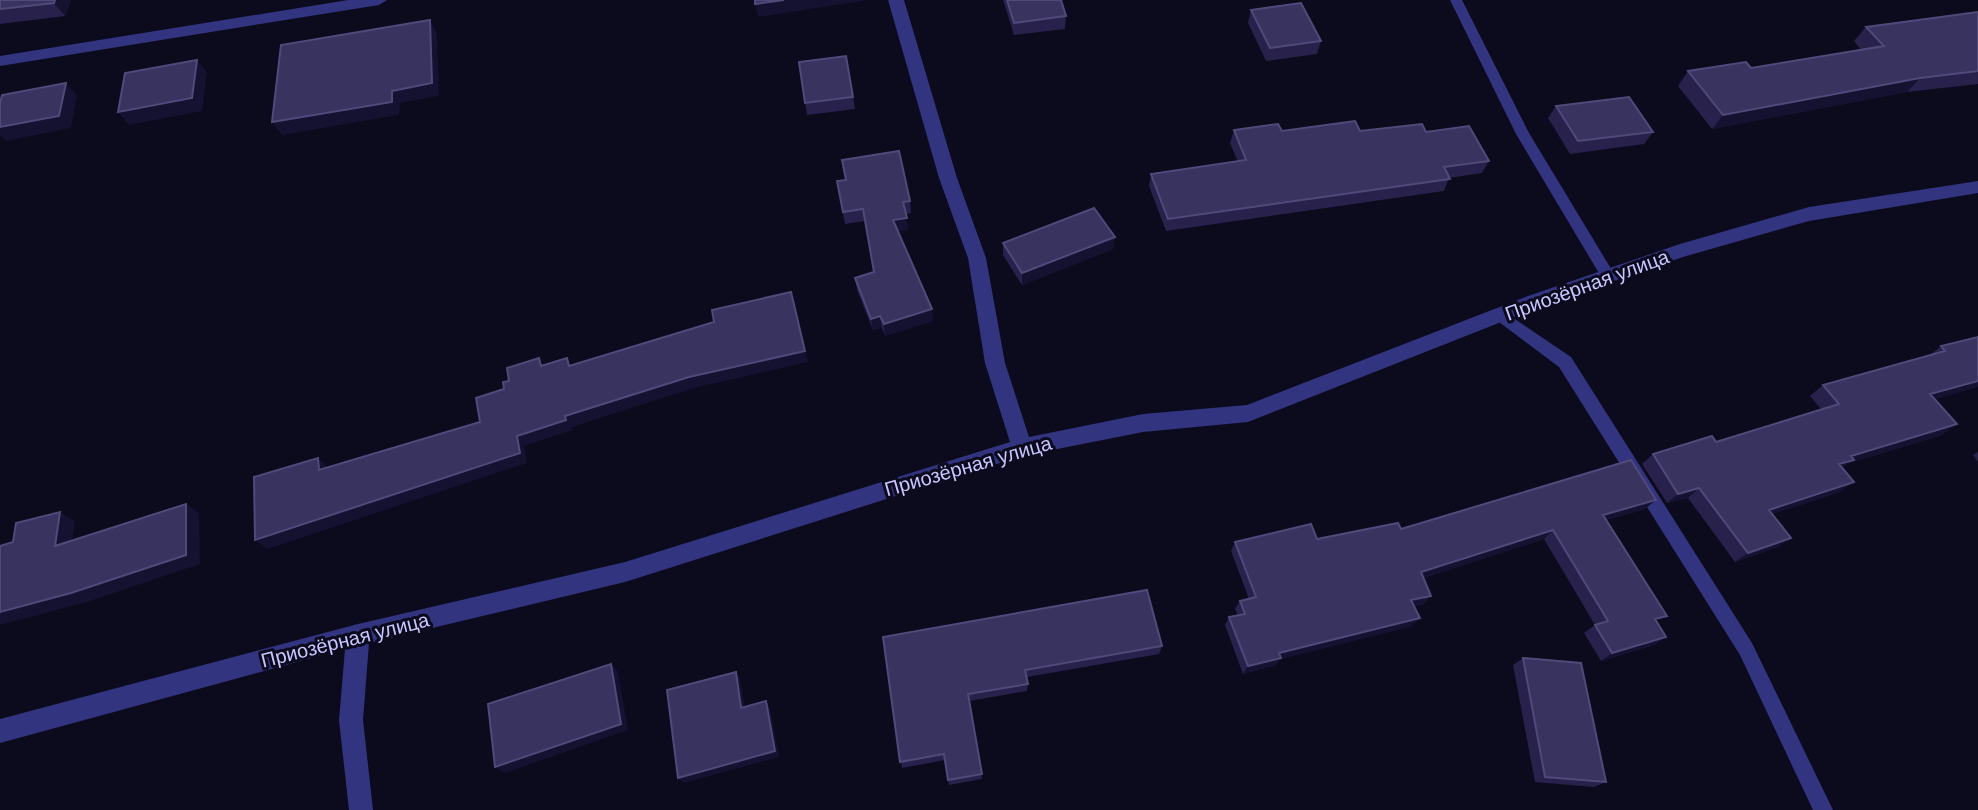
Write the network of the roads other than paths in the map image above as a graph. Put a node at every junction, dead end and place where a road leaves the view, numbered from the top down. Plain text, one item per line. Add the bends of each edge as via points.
1 (379, 0) edge
2 (896, 0) edge
3 (1456, 0) edge
4 (0, 61) edge
5 (1978, 187) edge
6 (1608, 276) junction
7 (1500, 315) junction
8 (1022, 447) junction
9 (358, 635) junction
10 (0, 731) edge
11 (361, 810) edge
12 (1823, 810) edge

1 - 4 street
2 - 8 street via 977,258 995,363
3 - 6 lane via 1523,134
5 - 6 street, Приозёрная улица via 1809,214
6 - 7 street, Приозёрная улица
7 - 8 street, Приозёрная улица via 1248,413 1143,423
7 - 12 lane via 1565,362 1746,649
8 - 9 street, Приозёрная улица via 625,572
9 - 10 street, Приозёрная улица
9 - 11 street via 351,720

